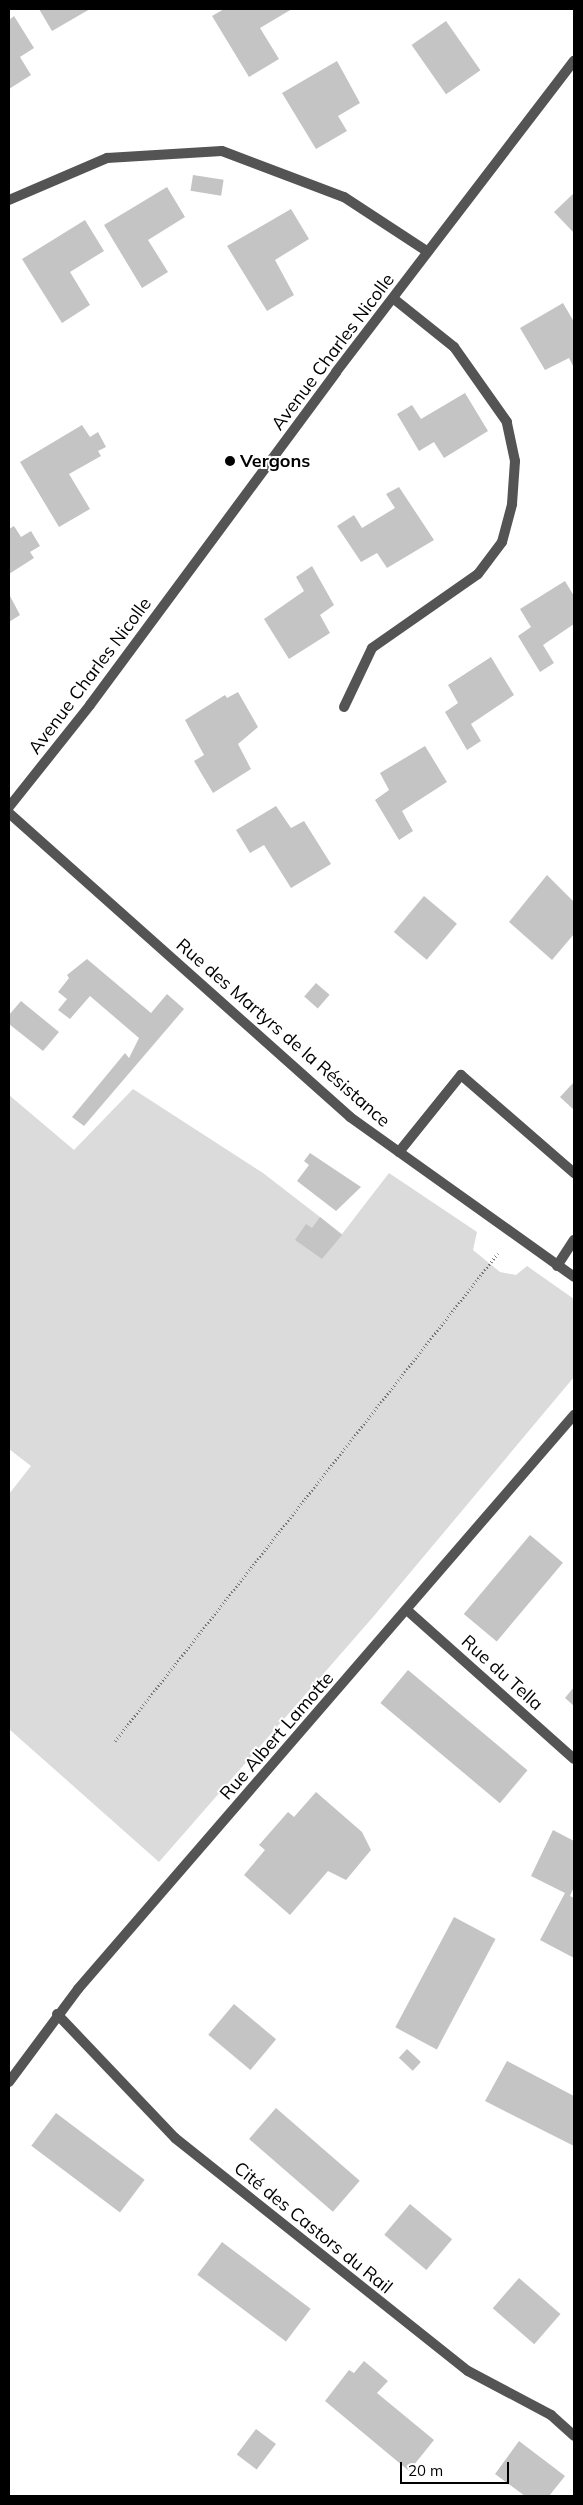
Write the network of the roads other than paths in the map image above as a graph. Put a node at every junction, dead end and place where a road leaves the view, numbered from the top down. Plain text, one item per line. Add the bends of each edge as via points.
1 (574, 61) edge
2 (9, 200) edge
3 (428, 252) junction
4 (394, 299) junction
5 (344, 707) dead end
6 (9, 807) edge
7 (9, 813) edge
8 (399, 1152) junction
9 (574, 1172) edge
10 (574, 1240) edge
11 (557, 1266) junction
12 (574, 1278) edge
13 (574, 1415) edge
14 (408, 1611) junction
15 (574, 1759) edge
16 (57, 2014) junction
17 (9, 2082) edge
18 (574, 2436) edge

1 - 3 street, Avenue Charles Nicolle
2 - 3 street via 107,158 222,151 344,197
3 - 4 street, Avenue Charles Nicolle
4 - 5 street via 454,347 507,422 515,461 512,504 502,542 478,574 372,648
4 - 6 street, Avenue Charles Nicolle via 90,705
7 - 8 street, Rue des Martyrs de la Résistance via 350,1117
8 - 9 street via 461,1075
8 - 11 street, Rue des Martyrs de la Résistance
10 - 11 street
11 - 12 street, Rue des Martyrs de la Résistance
13 - 14 street, Rue Albert Lamotte
14 - 15 street, Rue du Tella
14 - 16 street, Rue Albert Lamotte
16 - 17 street, Rue Albert Lamotte
16 - 18 street, Cité des Castors du Rail via 175,2138 468,2371 551,2415

